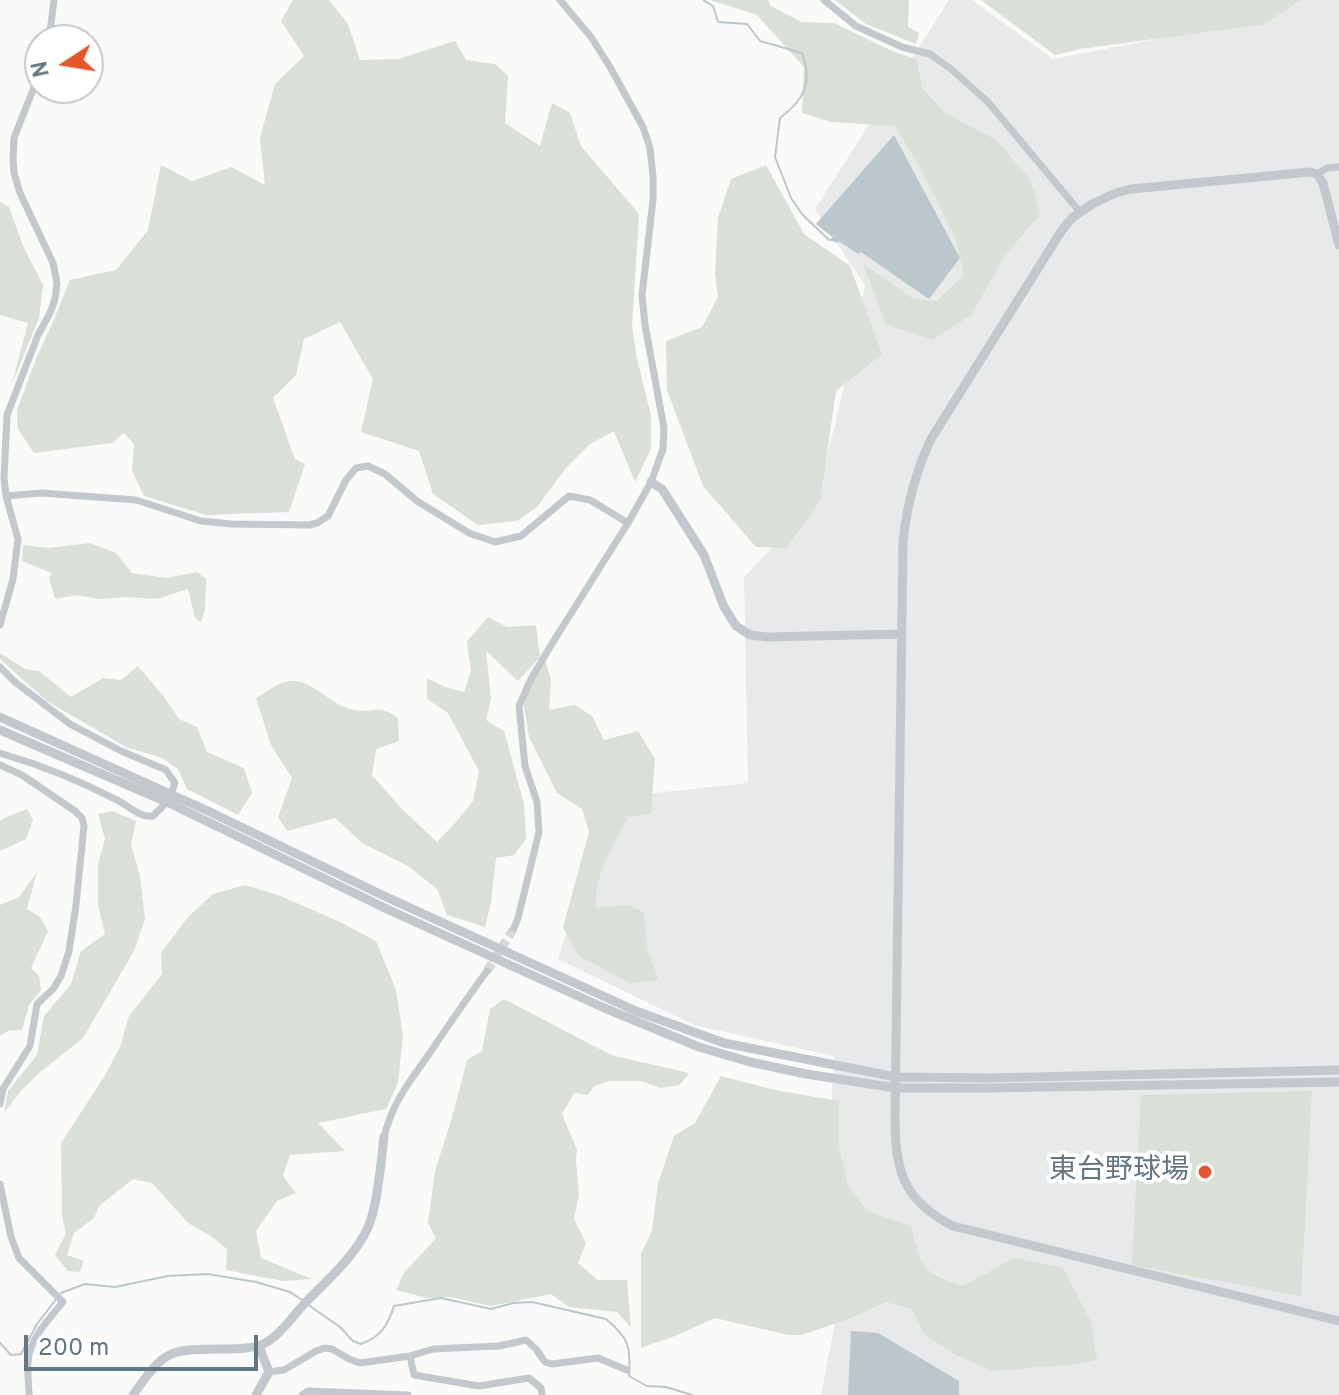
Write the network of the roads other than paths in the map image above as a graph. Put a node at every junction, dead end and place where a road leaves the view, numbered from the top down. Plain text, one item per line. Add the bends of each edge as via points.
1 (54, 0) edge
2 (560, 0) edge
3 (824, 0) edge
4 (51, 24) edge
5 (27, 104) edge
6 (1339, 167) edge
7 (1317, 174) junction
8 (1080, 212) junction
9 (1339, 245) edge
10 (651, 482) junction
11 (6, 496) junction
12 (628, 523) junction
13 (0, 625) edge
14 (902, 634) junction
15 (0, 667) edge
16 (0, 716) edge
17 (0, 731) edge
18 (0, 753) edge
19 (0, 765) edge
20 (169, 799) junction
21 (514, 928) tunnel mouth
22 (487, 971) tunnel mouth
23 (1339, 1070) edge
24 (896, 1082) junction
25 (1339, 1082) edge
26 (0, 1104) edge
27 (384, 1137) joint
28 (0, 1184) edge
29 (1339, 1321) edge
30 (259, 1346) junction
31 (410, 1356) junction
32 (627, 1370) dead end
33 (269, 1372) junction
34 (29, 1395) edge
35 (133, 1395) edge
36 (256, 1395) edge
37 (302, 1395) edge
38 (408, 1395) edge
39 (542, 1395) edge

1 - 4 street
2 - 10 street via 610,67 650,148 653,200 642,295 664,428
3 - 8 street via 856,26 930,54 951,69 988,102
5 - 11 street via 14,138 14,173 57,283 50,313 7,415
6 - 7 street
7 - 8 street via 1139,187
7 - 9 street
8 - 14 street via 1051,245 922,458 906,511
10 - 12 street
10 - 14 street via 662,489 704,555 736,626 750,635
11 - 12 street via 42,493 136,500 201,521 309,525 328,516 346,480 356,468 368,466 469,533 495,542 521,536 569,496 590,500
11 - 13 street via 18,539
12 - 21 street via 519,706 539,832
14 - 24 street
15 - 20 street via 70,724 166,770 175,783
16 - 20 street
17 - 20 street
18 - 20 street via 47,768 147,817
19 - 26 street via 75,811 84,826 69,951 61,976 37,1004 30,1046 3,1089
20 - 24 street via 473,949 699,1047 792,1071
22 - 27 street via 396,1101
23 - 24 street
24 - 25 street via 1003,1088
24 - 29 street via 895,1146 902,1174 916,1199 940,1220
27 - 30 street via 365,1232 278,1332
28 - 34 street via 19,1258 63,1302 32,1346
30 - 33 street
30 - 35 street via 170,1353
31 - 32 street via 526,1340 545,1362 598,1358
31 - 33 street via 360,1363 325,1348 284,1370
31 - 39 street via 414,1375 479,1386 529,1378
33 - 36 street
37 - 38 street

